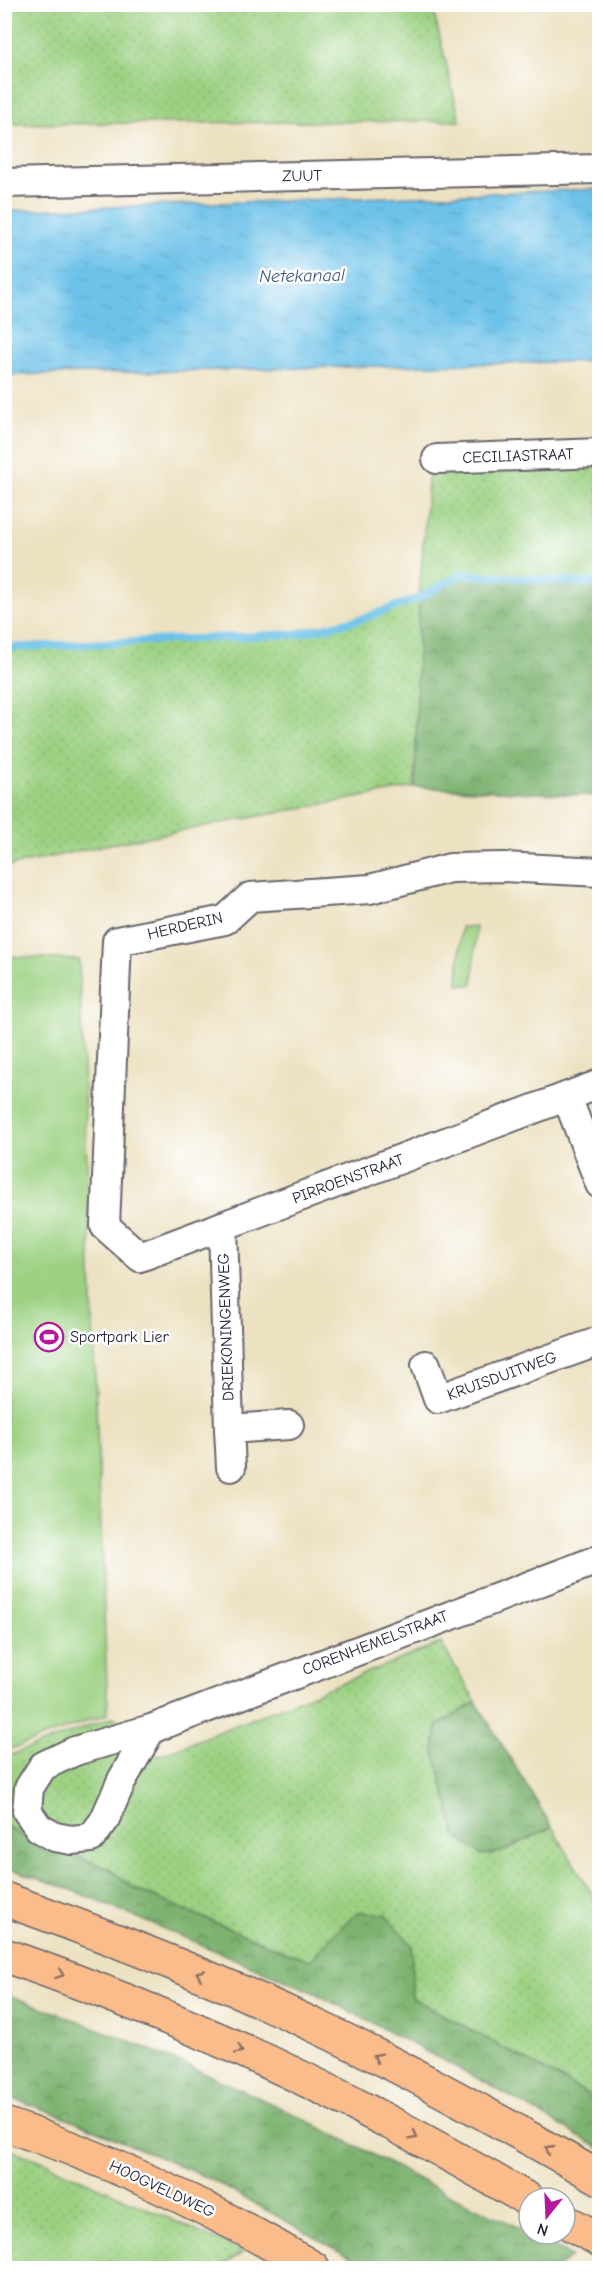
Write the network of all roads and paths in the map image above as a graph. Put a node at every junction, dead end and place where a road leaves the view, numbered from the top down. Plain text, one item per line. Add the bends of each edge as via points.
1 (600, 169) edge
2 (4, 183) edge
3 (600, 453) edge
4 (437, 459) dead end
5 (600, 872) edge
6 (600, 1084) edge
7 (567, 1098) junction
8 (600, 1184) edge
9 (105, 1226) joint
10 (223, 1226) junction
11 (600, 1341) edge
12 (426, 1365) dead end
13 (289, 1425) dead end
14 (229, 1429) junction
15 (231, 1467) dead end
16 (600, 1559) edge
17 (152, 1729) junction
18 (4, 1899) edge
19 (4, 1955) edge
20 (4, 2124) edge
21 (600, 2178) edge
22 (517, 2193) edge
23 (577, 2228) edge
24 (600, 2240) edge
25 (313, 2268) edge

1 - 2 street, ZUUT
3 - 4 street, CECILIASTRAAT
5 - 9 street, HERDERIN via 450,868 369,889 249,897 225,920 117,942
6 - 7 street, PIRROENSTRAAT
7 - 8 street
7 - 10 street, PIRROENSTRAAT
9 - 10 street, PIRROENSTRAAT via 140,1257
10 - 14 street, DRIEKONINGENWEG
11 - 12 street, KRUISDUITWEG via 438,1399
13 - 14 street
14 - 15 street, DRIEKONINGENWEG
16 - 17 street, CORENHEMELSTRAAT
17 - 17 street, CORENHEMELSTRAAT via 75,1751 43,1766 29,1788 27,1811 39,1828 55,1837 91,1838 104,1821 122,1780
21 -> 18 main road via 479,2109 319,2028 196,1972
19 -> 22 main road via 69,1977 294,2074
20 - 25 main road, HOOGVELDWEG via 56,2141 180,2194
23 - 24 main road

